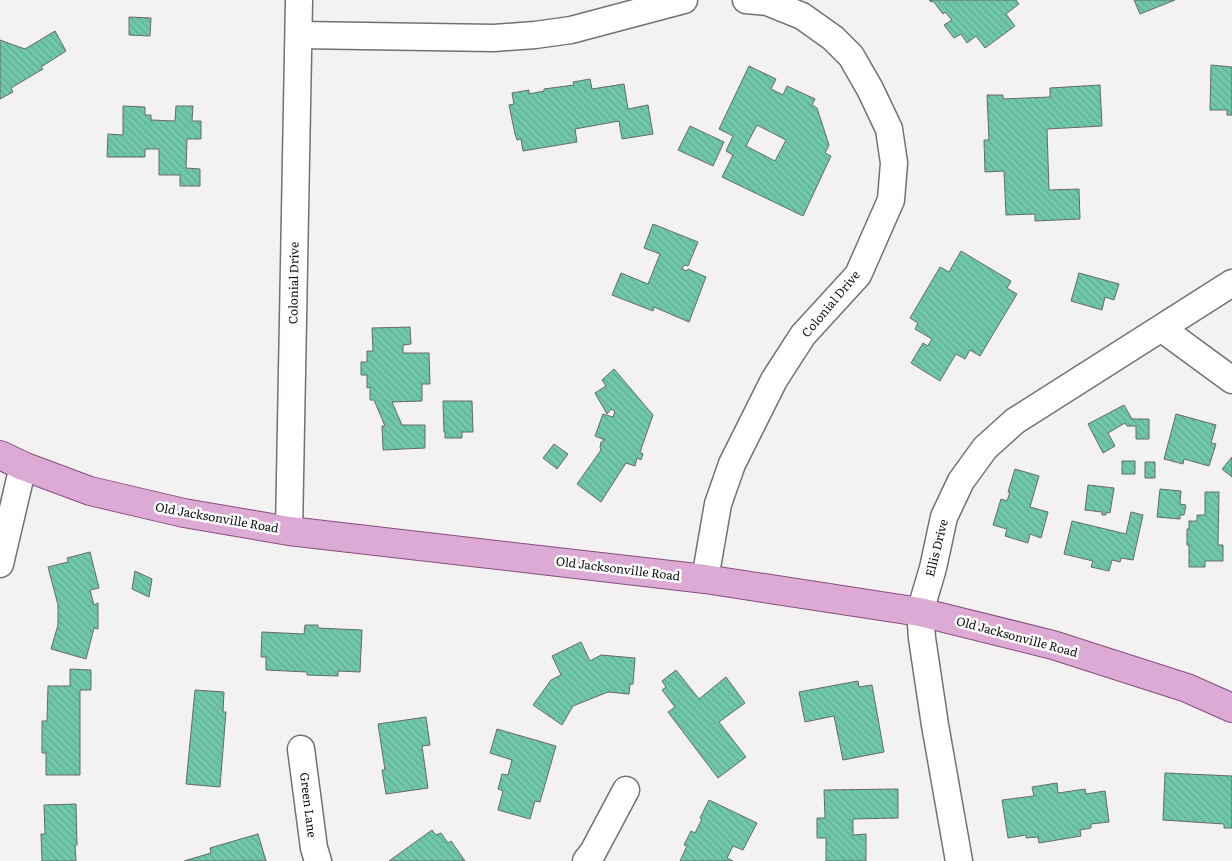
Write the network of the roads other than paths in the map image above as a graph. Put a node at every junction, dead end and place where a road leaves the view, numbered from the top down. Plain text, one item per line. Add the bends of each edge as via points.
1 (299, 0) edge
2 (684, 0) edge
3 (746, 0) edge
4 (299, 35) junction
5 (1232, 283) edge
6 (1161, 328) junction
7 (1232, 380) edge
8 (11, 461) edge
9 (289, 531) junction
10 (0, 564) edge
11 (705, 579) junction
12 (920, 612) junction
13 (1232, 708) edge
14 (301, 749) dead end
15 (626, 790) dead end
16 (318, 861) edge
17 (586, 861) edge
18 (959, 861) edge

1 - 4 street, Colonial Drive
2 - 4 street via 571,30 535,35 494,38
3 - 11 street, Colonial Drive via 767,2 802,16 833,38 851,56 889,129 894,163 891,200 858,275 803,335 774,380 732,464 718,504
4 - 9 street, Colonial Drive
5 - 6 street, Ellis Drive
6 - 7 street
6 - 12 street, Ellis Drive via 1014,421 985,448 962,481 944,517
8 - 9 main road, Old Jacksonville Road via 90,491 184,513
8 - 10 street
9 - 11 main road, Old Jacksonville Road
11 - 12 main road, Old Jacksonville Road
12 - 13 main road, Old Jacksonville Road via 1062,648 1187,688
12 - 18 street, Ellis Drive via 935,725
14 - 16 street, Green Lane
15 - 17 street via 594,852

